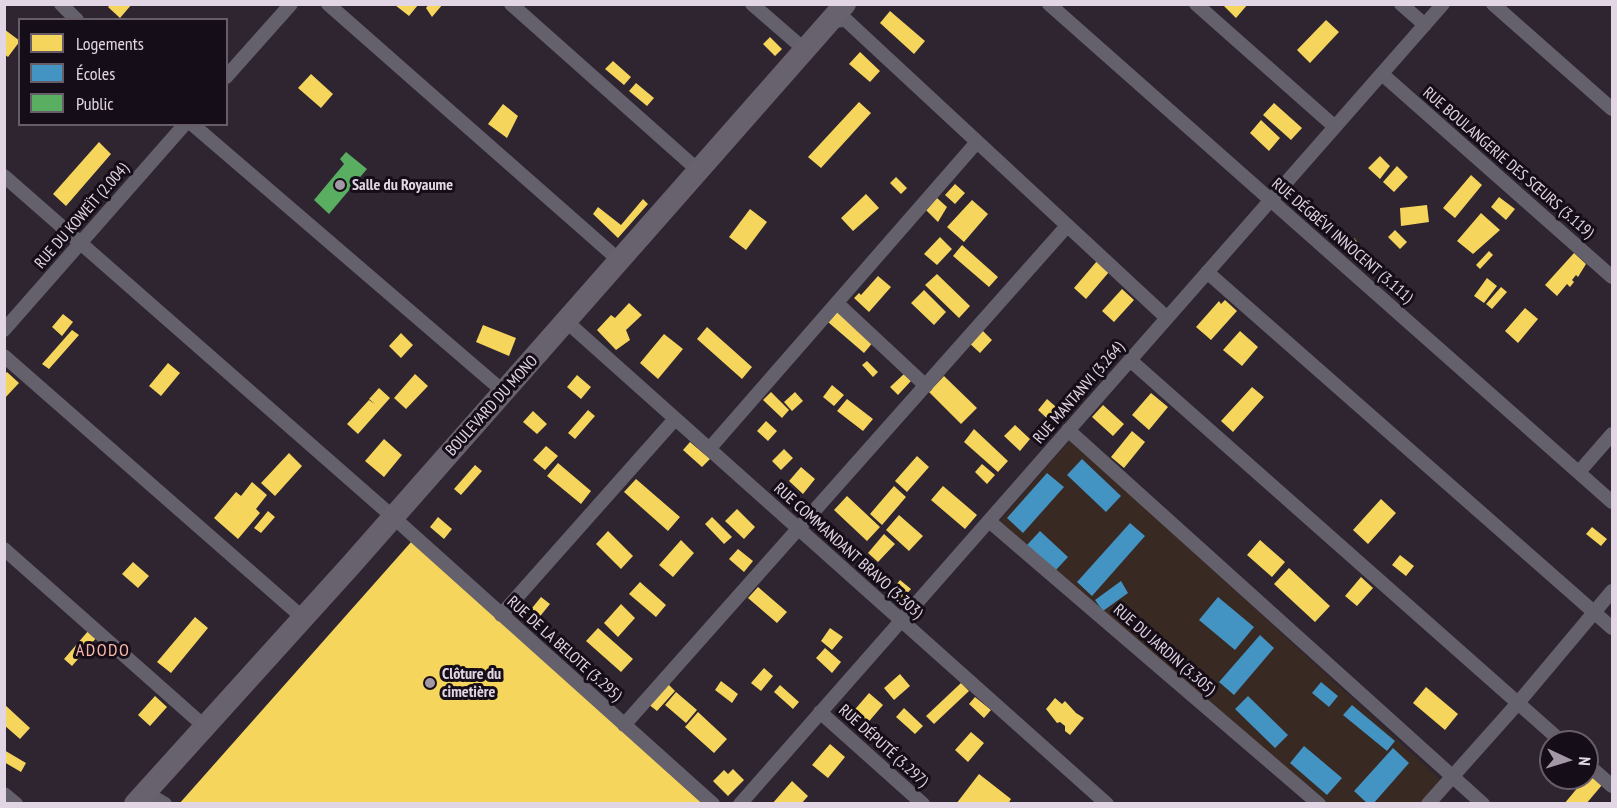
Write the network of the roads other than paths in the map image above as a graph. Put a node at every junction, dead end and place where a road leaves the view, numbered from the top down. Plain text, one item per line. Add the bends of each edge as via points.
1 (61, 4) edge
2 (291, 4) edge
3 (328, 4) edge
4 (511, 4) edge
5 (752, 4) edge
6 (1049, 4) edge
7 (1196, 4) edge
8 (1401, 4) edge
9 (1443, 4) edge
10 (1493, 4) edge
11 (845, 12) edge
12 (75, 18) edge
13 (1425, 25) junction
14 (806, 50) junction
15 (1382, 74) junction
16 (228, 75) edge
17 (1612, 109) edge
18 (183, 126) edge
19 (194, 126) edge
20 (1335, 127) junction
21 (977, 142) junction
22 (700, 172) junction
23 (4, 176) edge
24 (1271, 200) junction
25 (1067, 226) junction
26 (81, 243) junction
27 (620, 261) junction
28 (1207, 272) junction
29 (1612, 277) edge
30 (837, 303) junction
31 (1167, 318) junction
32 (570, 325) junction
33 (4, 330) edge
34 (4, 356) edge
35 (1130, 360) junction
36 (926, 386) junction
37 (504, 392) junction
38 (675, 419) junction
39 (1068, 430) junction
40 (1612, 434) edge
41 (710, 448) junction
42 (1579, 472) junction
43 (1612, 502) edge
44 (397, 520) junction
45 (989, 521) junction
46 (799, 528) junction
47 (4, 549) edge
48 (1612, 591) edge
49 (1594, 612) junction
50 (501, 615) junction
51 (302, 617) junction
52 (900, 621) junction
53 (1612, 628) edge
54 (1518, 703) junction
55 (820, 712) junction
56 (624, 725) junction
57 (204, 726) junction
58 (1548, 730) edge
59 (1599, 775) edge
60 (1452, 776) junction
61 (1612, 786) edge
62 (4, 794) edge
63 (151, 802) edge
64 (16, 804) edge
65 (713, 804) edge
66 (740, 804) edge
67 (923, 804) edge
68 (1107, 804) edge
69 (1318, 804) edge
70 (1428, 804) edge
71 (1483, 804) edge

1 - 12 street
2 - 16 street
3 - 27 street
4 - 22 street
5 - 14 street
6 - 24 street, RUE DÉGBÉVI INNOCENT (3.111)
7 - 20 street
8 - 13 street
9 - 13 street, RUE MANTANVI (3.264)
10 - 17 street
11 - 14 main road, BOULEVARD DU MONO
11 - 21 street
11 - 32 main road, BOULEVARD DU MONO
13 - 15 street, RUE MANTANVI (3.264)
14 - 22 main road, BOULEVARD DU MONO
15 - 20 street, RUE MANTANVI (3.264)
15 - 29 street, RUE BOULANGERIE DES SŒURS (3.119)
18 - 26 street, RUE DU KOWEÏT (2.004)
19 - 37 street
20 - 24 street, RUE MANTANVI (3.264)
21 - 25 street
21 - 30 street
22 - 27 main road, BOULEVARD DU MONO
23 - 26 street, RUE DE LA BELOTE (3.295)
24 - 28 street, RUE MANTANVI (3.264)
24 - 42 street, RUE DÉGBÉVI INNOCENT (3.111)
25 - 31 street
25 - 36 street
26 - 33 street, RUE DU KOWEÏT (2.004)
26 - 44 street, RUE DE LA BELOTE (3.295)
27 - 32 main road, BOULEVARD DU MONO
28 - 31 street, RUE MANTANVI (3.264)
28 - 49 street
30 - 36 street
30 - 41 street
31 - 35 street, RUE MANTANVI (3.264)
32 - 37 main road, BOULEVARD DU MONO
32 - 38 street, RUE COMMANDANT BRAVO (3.303)
32 - 44 main road, BOULEVARD DU MONO
34 - 51 street
35 - 39 street, RUE MANTANVI (3.264)
35 - 54 street
36 - 46 street
37 - 44 main road, BOULEVARD DU MONO
38 - 41 street, RUE COMMANDANT BRAVO (3.303)
38 - 50 street
39 - 45 street, RUE MANTANVI (3.264)
39 - 60 street
40 - 42 street
41 - 46 street, RUE COMMANDANT BRAVO (3.303)
42 - 43 street, RUE DÉGBÉVI INNOCENT (3.111)
44 - 50 street, RUE DE LA BELOTE (3.295)
44 - 51 main road, BOULEVARD DU MONO
44 - 63 main road, BOULEVARD DU MONO
45 - 52 street, RUE MANTANVI (3.264)
45 - 69 street, RUE DU JARDIN (3.305)
46 - 52 street, RUE COMMANDANT BRAVO (3.303)
46 - 56 street
47 - 57 street
48 - 49 street
49 - 53 street
49 - 54 street
50 - 56 street, RUE DE LA BELOTE (3.295)
51 - 57 main road, BOULEVARD DU MONO
52 - 55 street, RUE MANTANVI (3.264)
52 - 68 street, RUE COMMANDANT BRAVO (3.303)
54 - 58 street
54 - 60 street
55 - 66 street, RUE MANTANVI (3.264)
55 - 67 street, RUE DÉPUTÉ (3.297)
56 - 65 street, RUE DE LA BELOTE (3.295)
57 - 63 main road, BOULEVARD DU MONO
59 - 61 street
60 - 70 street
60 - 71 street
62 - 64 street

